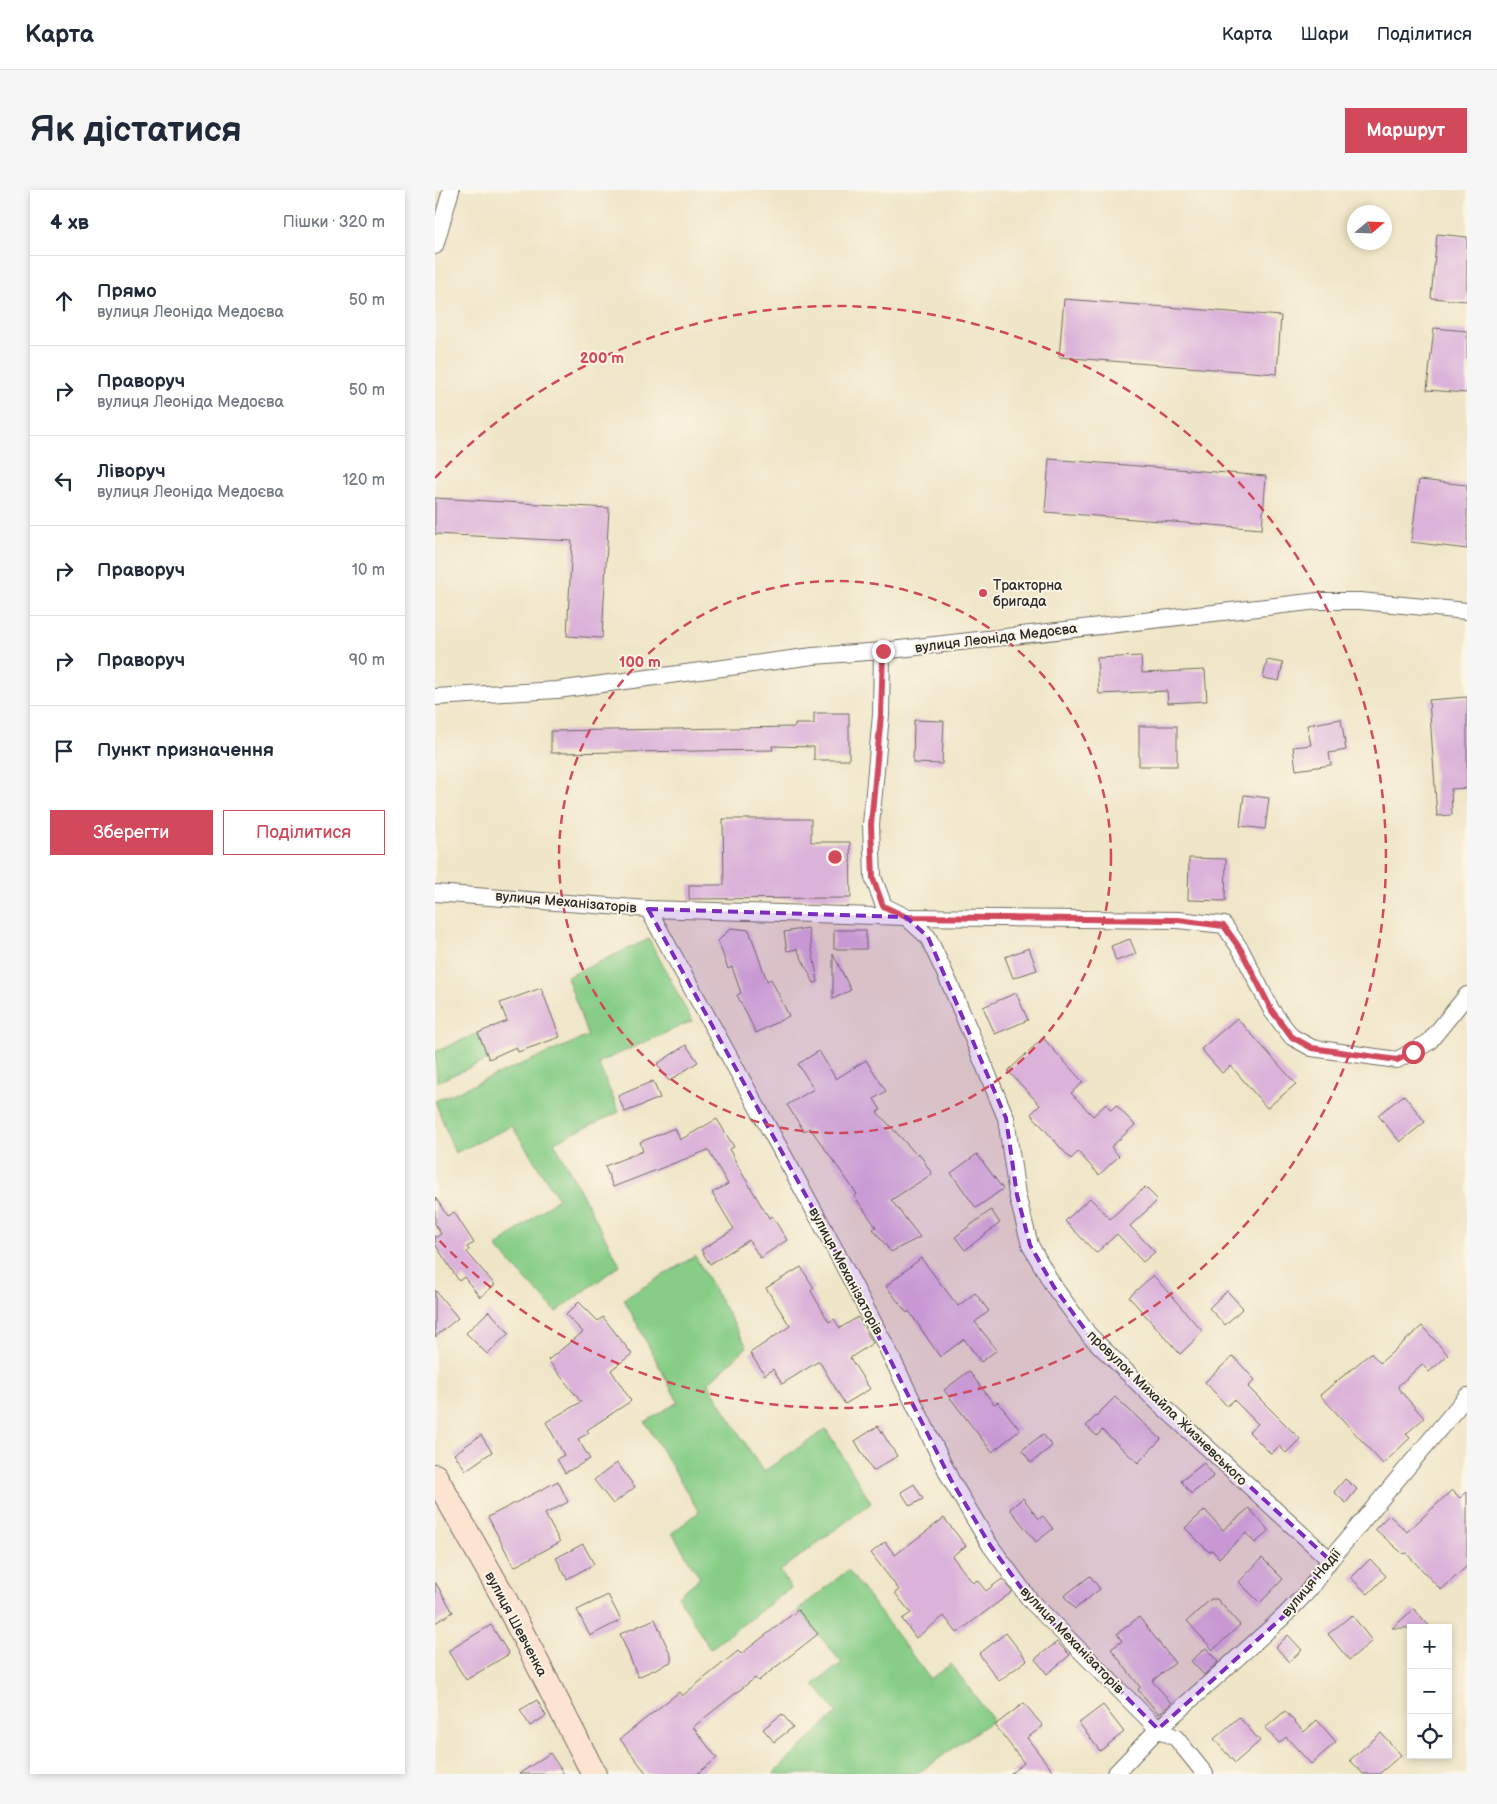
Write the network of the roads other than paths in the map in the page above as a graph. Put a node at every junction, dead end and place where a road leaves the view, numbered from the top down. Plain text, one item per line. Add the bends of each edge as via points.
1 (451, 190) edge
2 (435, 246) edge
3 (1467, 611) edge
4 (883, 651) junction
5 (435, 697) edge
6 (435, 893) edge
7 (648, 909) junction
8 (906, 917) junction
9 (1467, 995) edge
10 (1467, 1396) edge
11 (435, 1476) edge
12 (1330, 1560) junction
13 (1158, 1730) junction
14 (595, 1774) edge
15 (1115, 1774) edge
16 (1205, 1774) edge

1 - 2 street
3 - 4 street, вулиця Леоніда Медоєва via 1360,601 1318,601
4 - 5 street, вулиця Леоніда Медоєва via 813,656 557,690
4 - 8 street, провулок Михайла Жизневського via 871,825 873,878 883,906
6 - 7 street, вулиця Механізаторів
7 - 8 street
7 - 13 street, вулиця Механізаторів via 825,1231 951,1480 990,1545 1030,1600
8 - 9 street via 1178,920 1224,926 1241,950 1272,1011 1292,1037 1312,1048 1388,1059 1397,1060 1429,1042
8 - 12 street, провулок Михайла Жизневського via 928,937 1006,1118 1017,1195 1030,1245 1054,1288 1089,1335
10 - 12 street, вулиця Надії
11 - 14 main road, вулиця Шевченка via 503,1596
12 - 13 street, вулиця Надії via 1309,1590 1284,1616
13 - 15 street, вулиця Надії
13 - 16 street, вулиця Механізаторів via 1176,1738

